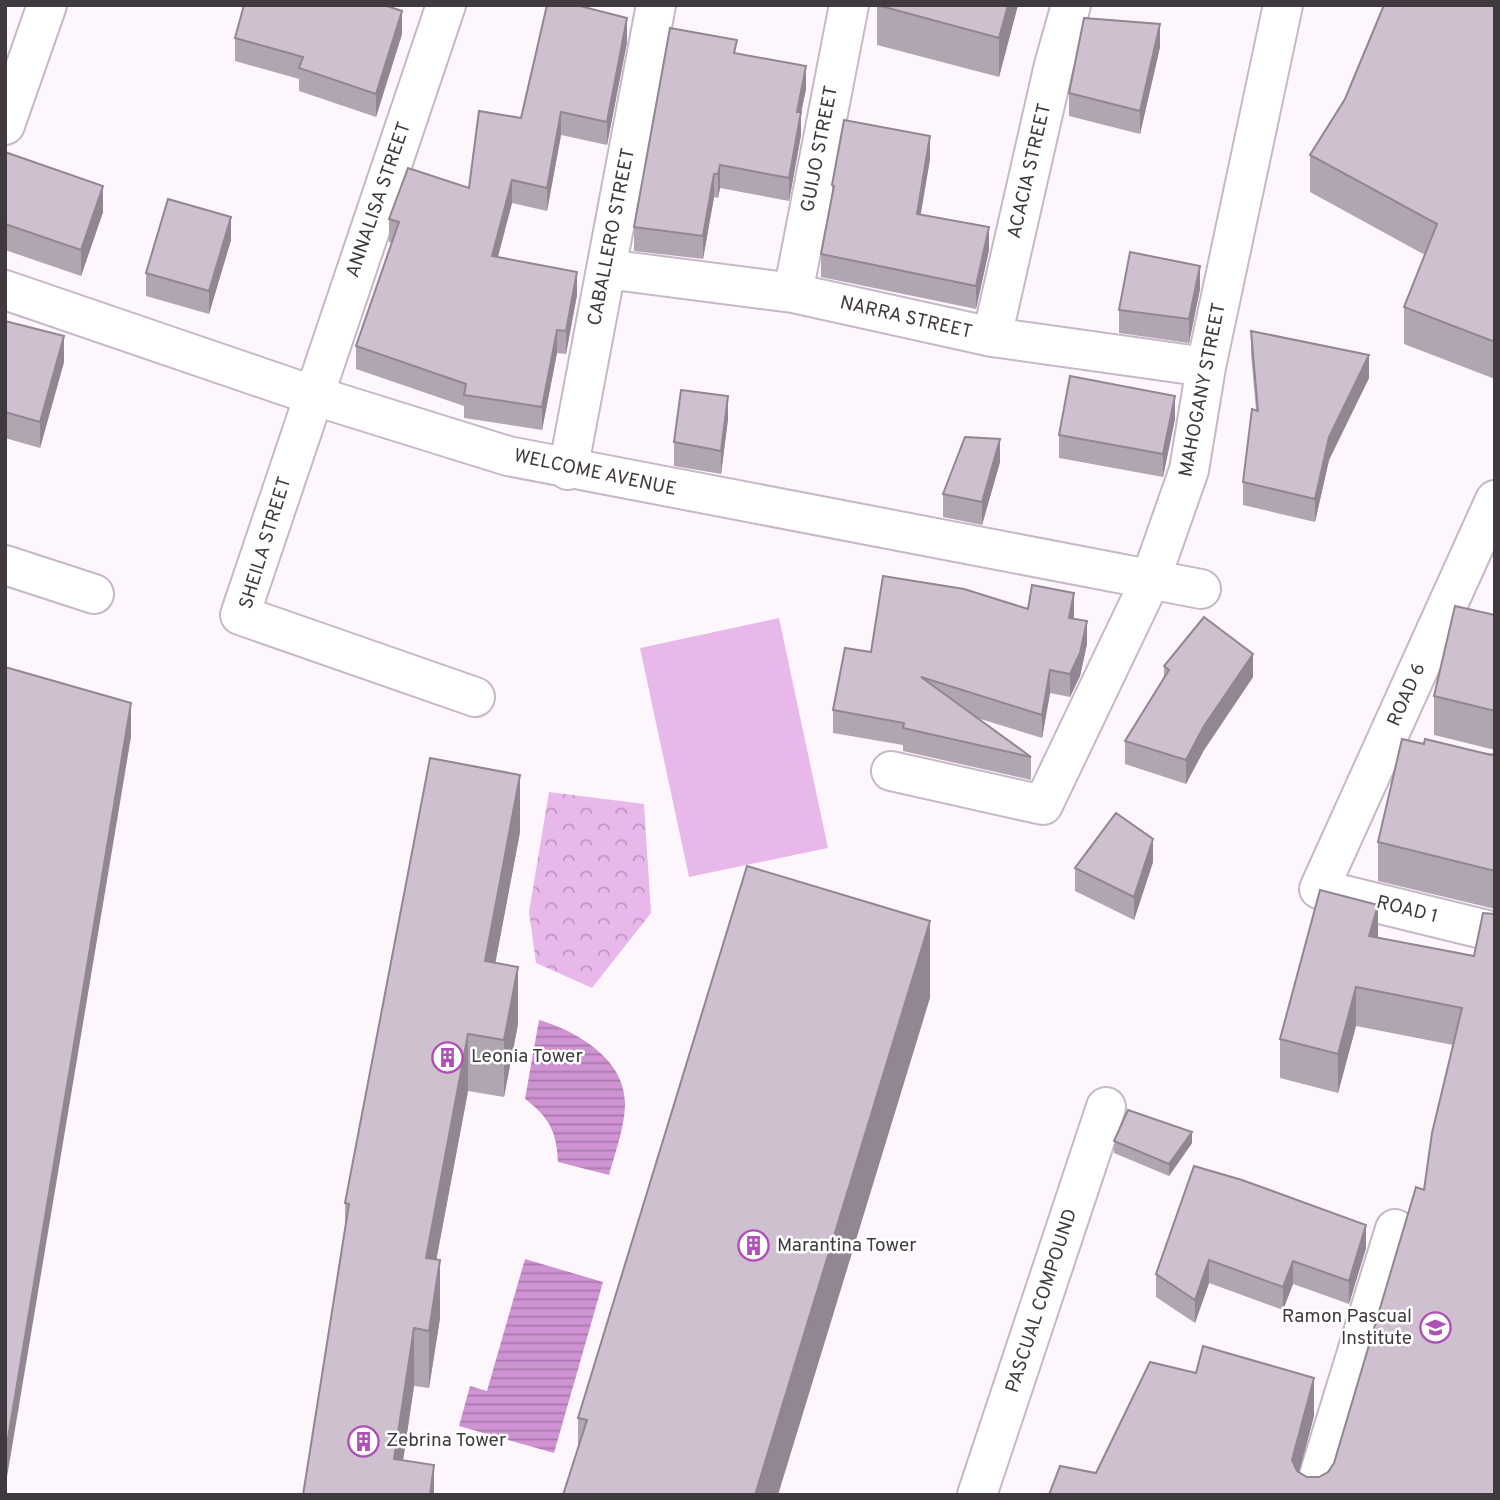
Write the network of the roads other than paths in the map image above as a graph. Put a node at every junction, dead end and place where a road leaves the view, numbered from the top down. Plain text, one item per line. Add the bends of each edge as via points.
1 (47, 5) edge
2 (446, 5) edge
3 (656, 5) edge
4 (849, 5) edge
5 (1071, 5) edge
6 (1283, 5) edge
7 (5, 125) edge
8 (606, 269) junction
9 (5, 290) edge
10 (793, 293) junction
11 (992, 337) junction
12 (1206, 367) junction
13 (312, 396) junction
14 (568, 470) junction
15 (1495, 500) edge
16 (5, 565) edge
17 (1150, 581) junction
18 (1201, 589) dead end
19 (93, 594) dead end
20 (475, 697) dead end
21 (1384, 745) junction
22 (1421, 754) edge
23 (891, 771) dead end
24 (1319, 889) joint
25 (1495, 932) edge
26 (1106, 1107) dead end
27 (1395, 1229) dead end
28 (977, 1495) edge
29 (1313, 1495) edge

1 - 7 street
2 - 13 street, ANNALISA STREET
3 - 8 street, CABALLERO STREET
4 - 10 street, GUIJO STREET
5 - 11 street, ACACIA STREET
6 - 12 street, MAHOGANY STREET
8 - 10 street, NARRA STREET
8 - 14 street, CABALLERO STREET
9 - 13 street, WELCOME AVENUE
10 - 11 street, NARRA STREET
11 - 12 street, NARRA STREET
12 - 17 street, MAHOGANY STREET via 1189,470
13 - 14 street, WELCOME AVENUE
13 - 20 street, SHEILA STREET via 240,615
14 - 17 street, WELCOME AVENUE
15 - 21 street, ROAD 6
16 - 19 street
17 - 18 street, WELCOME AVENUE
17 - 23 street, MAHOGANY STREET via 1043,805
21 - 22 street
21 - 24 street, ROAD 6
24 - 25 street, ROAD 1
26 - 28 street, PASCUAL COMPOUND
27 - 29 street

